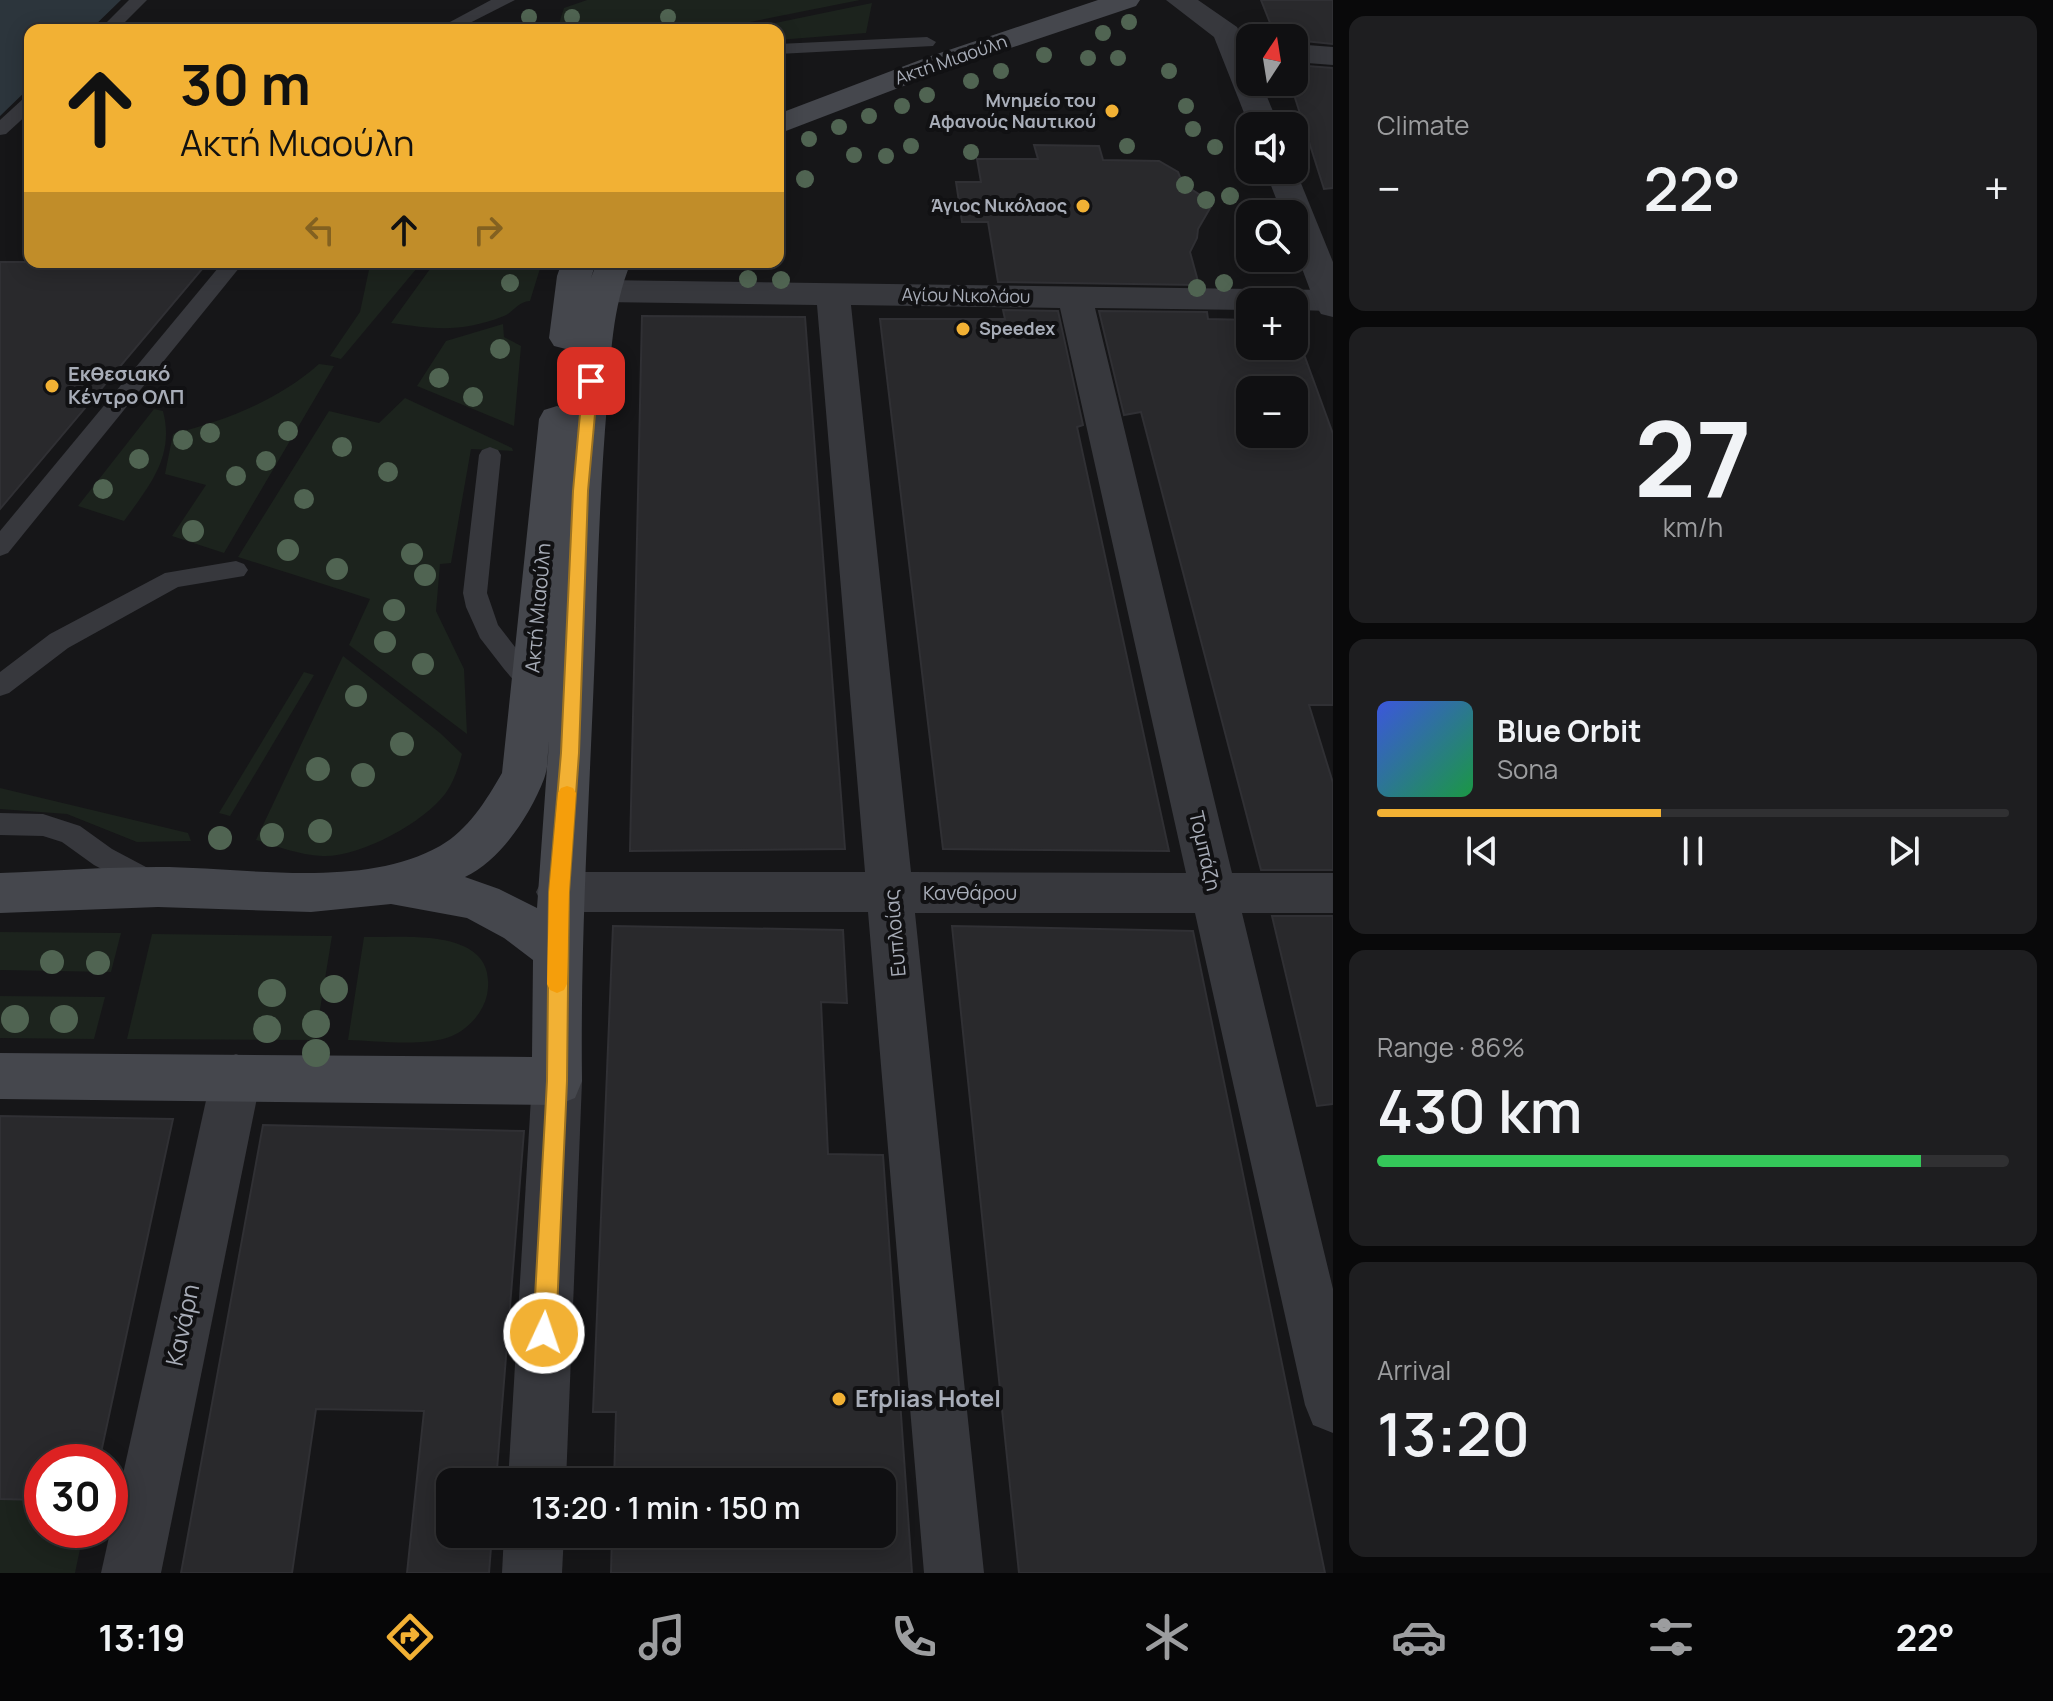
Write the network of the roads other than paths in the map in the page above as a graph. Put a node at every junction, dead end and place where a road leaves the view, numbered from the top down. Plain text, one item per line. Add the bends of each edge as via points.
1 (139, 0) edge
2 (507, 0) edge
3 (1044, 0) edge
4 (1126, 0) edge
5 (1145, 0) edge
6 (1180, 0) edge
7 (113, 24) edge
8 (454, 24) edge
9 (927, 42) junction
10 (1236, 43) edge
11 (1236, 48) edge
12 (784, 49) edge
13 (1308, 54) edge
14 (1333, 56) edge
15 (801, 86) dead end
16 (24, 108) edge
17 (784, 123) edge
18 (0, 130) edge
19 (1308, 212) edge
20 (1333, 224) edge
21 (1308, 240) edge
22 (229, 268) edge
23 (598, 272) edge
24 (833, 294) junction
25 (1075, 297) junction
26 (1332, 303) edge
27 (490, 455) dead end
28 (0, 547) edge
29 (236, 570) dead end
30 (531, 683) junction
31 (0, 686) edge
32 (0, 824) edge
33 (389, 885) junction
34 (158, 887) junction
35 (559, 892) junction
36 (0, 893) edge
37 (891, 893) junction
38 (1215, 893) junction
39 (1333, 893) edge
40 (557, 951) junction
41 (0, 1076) edge
42 (236, 1078) junction
43 (557, 1081) junction
44 (1333, 1405) edge
45 (538, 1468) edge
46 (533, 1548) edge
47 (131, 1573) edge
48 (532, 1573) edge
49 (954, 1573) edge

1 - 7 lane
2 - 8 lane
3 - 9 main road, Ακτή Μιαούλη
4 - 17 main road, Ακτή Μιαούλη via 938,63
5 - 11 street via 1209,41
6 - 10 street
9 - 12 lane
9 - 15 main road, Ακτή Μιαούλη
13 - 14 street
16 - 18 lane
19 - 20 street
21 - 26 street
22 - 28 lane
23 - 24 street, Αγίου Νικολάου
23 - 30 main road, Ακτή Μιαούλη via 574,276
23 - 35 main road, Ακτή Μιαούλη
24 - 25 street, Αγίου Νικολάου
24 - 37 street, Ευπλοίας
25 - 26 street, Αγίου Νικολάου
25 - 38 street, Τομπάζη
27 - 30 lane via 475,593 494,643
29 - 31 lane via 173,579 59,641
30 - 33 main road, Ακτή Μιαούλη via 524,776 495,825 455,861
32 - 34 lane via 43,825 71,834
33 - 34 main road, Ακτή Μιαούλη via 346,892
33 - 40 main road, Ακτή Μιαούλη via 455,893 485,903
34 - 36 main road, Ακτή Μιαούλη
35 - 37 street, Κανθάρου
35 - 40 main road, Ακτή Μιαούλη
37 - 38 street, Κανθάρου
37 - 49 street, Ευπλοίας
38 - 39 street, Κανθάρου
38 - 44 street, Τομπάζη
40 - 43 main road, Ακτή Μιαούλη
41 - 42 main road
42 - 43 main road
42 - 47 street, Κανάρη
43 - 45 street
46 - 48 street

